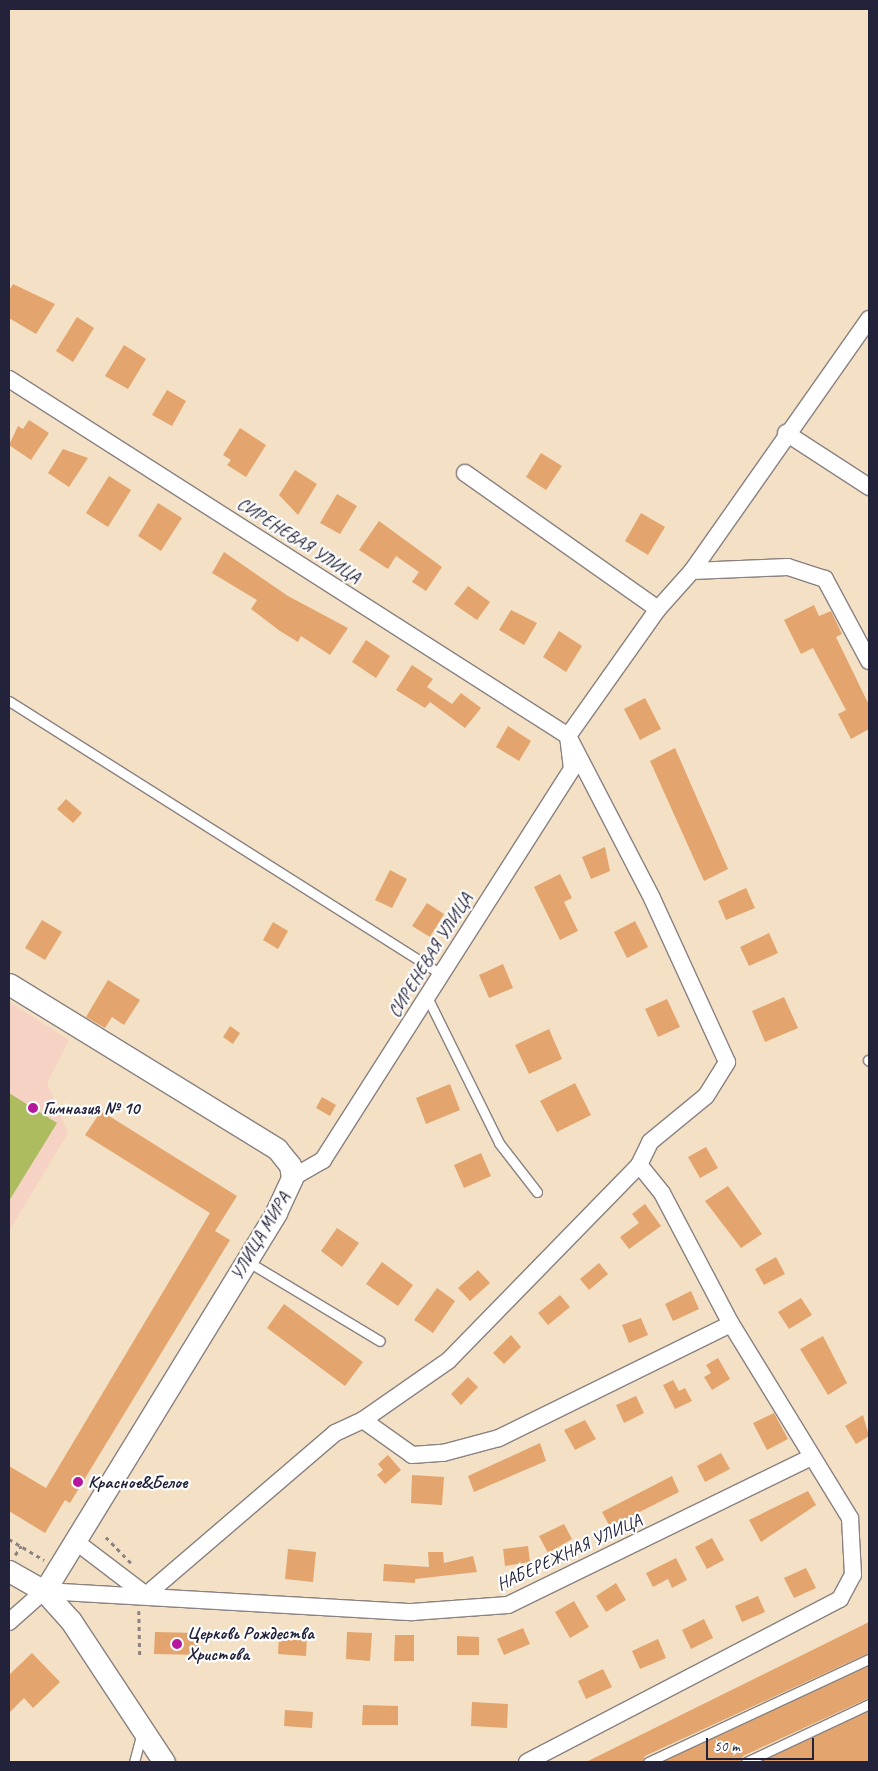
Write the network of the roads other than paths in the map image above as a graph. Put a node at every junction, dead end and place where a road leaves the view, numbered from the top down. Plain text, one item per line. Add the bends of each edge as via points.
1 (867, 327) edge
2 (9, 379) edge
3 (786, 433) junction
4 (465, 474) dead end
5 (869, 487) edge
6 (692, 571) junction
7 (658, 609) junction
8 (869, 661) edge
9 (9, 701) edge
10 (568, 736) junction
11 (441, 974) junction
12 (9, 984) edge
13 (427, 997) junction
14 (639, 1165) junction
15 (292, 1178) junction
16 (537, 1192) dead end
17 (245, 1260) junction
18 (730, 1324) junction
19 (380, 1341) dead end
20 (363, 1420) junction
21 (812, 1457) junction
22 (75, 1541) junction
23 (9, 1571) edge
24 (44, 1591) junction
25 (146, 1595) junction
26 (9, 1622) edge
27 (869, 1660) edge
28 (869, 1704) edge
29 (143, 1731) junction
30 (134, 1762) edge
31 (164, 1762) edge
32 (527, 1762) edge
33 (648, 1762) edge
34 (746, 1762) edge

1 - 3 street
2 - 10 street, СИРЕНЕВАЯ УЛИЦА
3 - 5 street
3 - 6 street
4 - 7 street
6 - 7 street
6 - 8 street via 788,566 825,579
7 - 10 street
9 - 11 lane
10 - 11 street, СИРЕНЕВАЯ УЛИЦА via 572,769
10 - 14 street via 652,898 727,1062 706,1096 650,1142
11 - 13 street, СИРЕНЕВАЯ УЛИЦА
12 - 15 street, УЛИЦА МИРА via 277,1149 290,1165
13 - 15 street, СИРЕНЕВАЯ УЛИЦА via 323,1160
13 - 16 lane via 499,1143
14 - 18 street via 662,1194
14 - 20 street via 448,1361
15 - 17 street, УЛИЦА МИРА
17 - 19 lane
17 - 22 street, УЛИЦА МИРА
18 - 20 street via 499,1438 443,1453 412,1455
18 - 21 street
20 - 25 street via 335,1433
21 - 25 street, НАБЕРЕЖНАЯ УЛИЦА via 508,1605 412,1612
21 - 32 street via 850,1518 853,1575 840,1599
22 - 24 street, УЛИЦА МИРА
22 - 25 street
23 - 24 street
24 - 25 street, НАБЕРЕЖНАЯ УЛИЦА
24 - 26 street
24 - 29 street via 71,1621
27 - 33 lane
28 - 34 lane
29 - 30 lane
29 - 31 street

